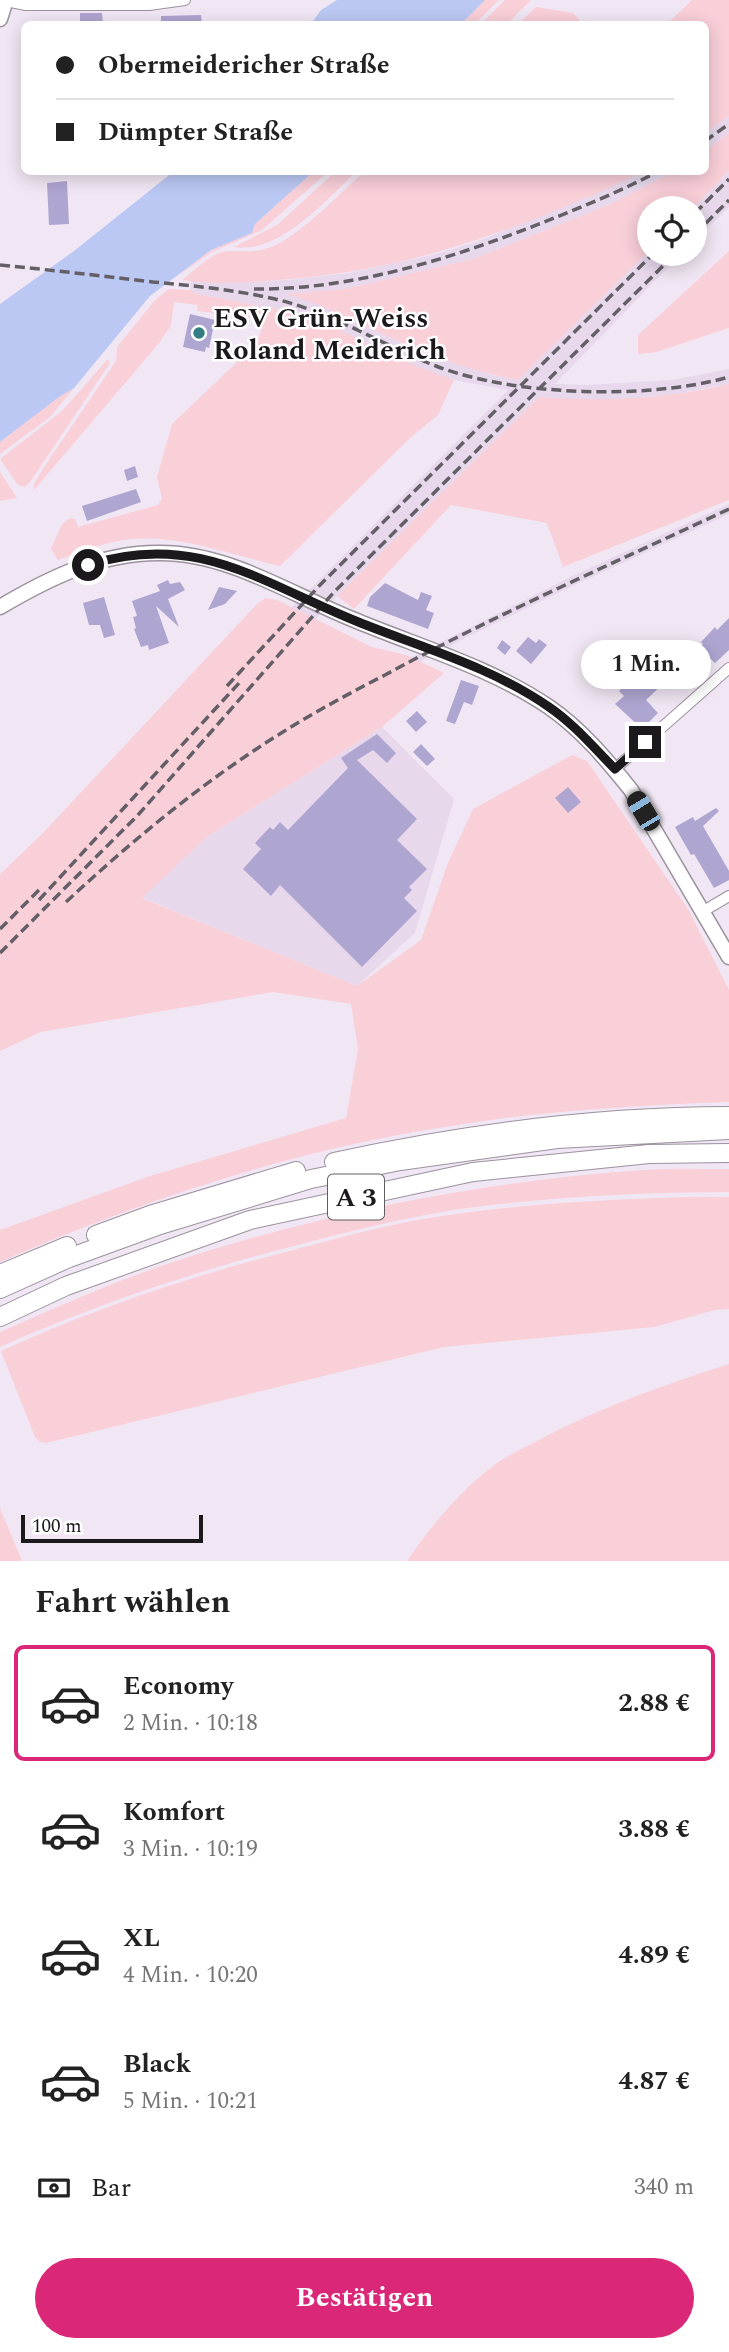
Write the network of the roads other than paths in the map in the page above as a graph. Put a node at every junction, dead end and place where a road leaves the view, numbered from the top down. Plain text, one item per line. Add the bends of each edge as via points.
1 (185, 0) edge
2 (6, 1) edge
3 (0, 19) edge
4 (0, 607) edge
5 (729, 668) edge
6 (615, 769) junction
7 (729, 896) edge
8 (702, 912) junction
9 (729, 957) edge
10 (729, 1116) edge
11 (729, 1130) edge
12 (729, 1153) edge
13 (0, 1274) edge
14 (0, 1289) edge
15 (0, 1317) edge

1 - 2 street via 149,5
2 - 3 main road
4 - 6 main road via 38,584 107,559 161,553 211,561 511,683 551,708
5 - 6 street
6 - 8 main road
7 - 8 street
8 - 9 main road
10 - 13 highway, A 3 via 556,1125 394,1149 242,1186 153,1214
11 - 14 highway, A 3 via 557,1139 311,1179 157,1226
12 - 15 highway, A 3 via 649,1154 473,1172 250,1220 66,1286

